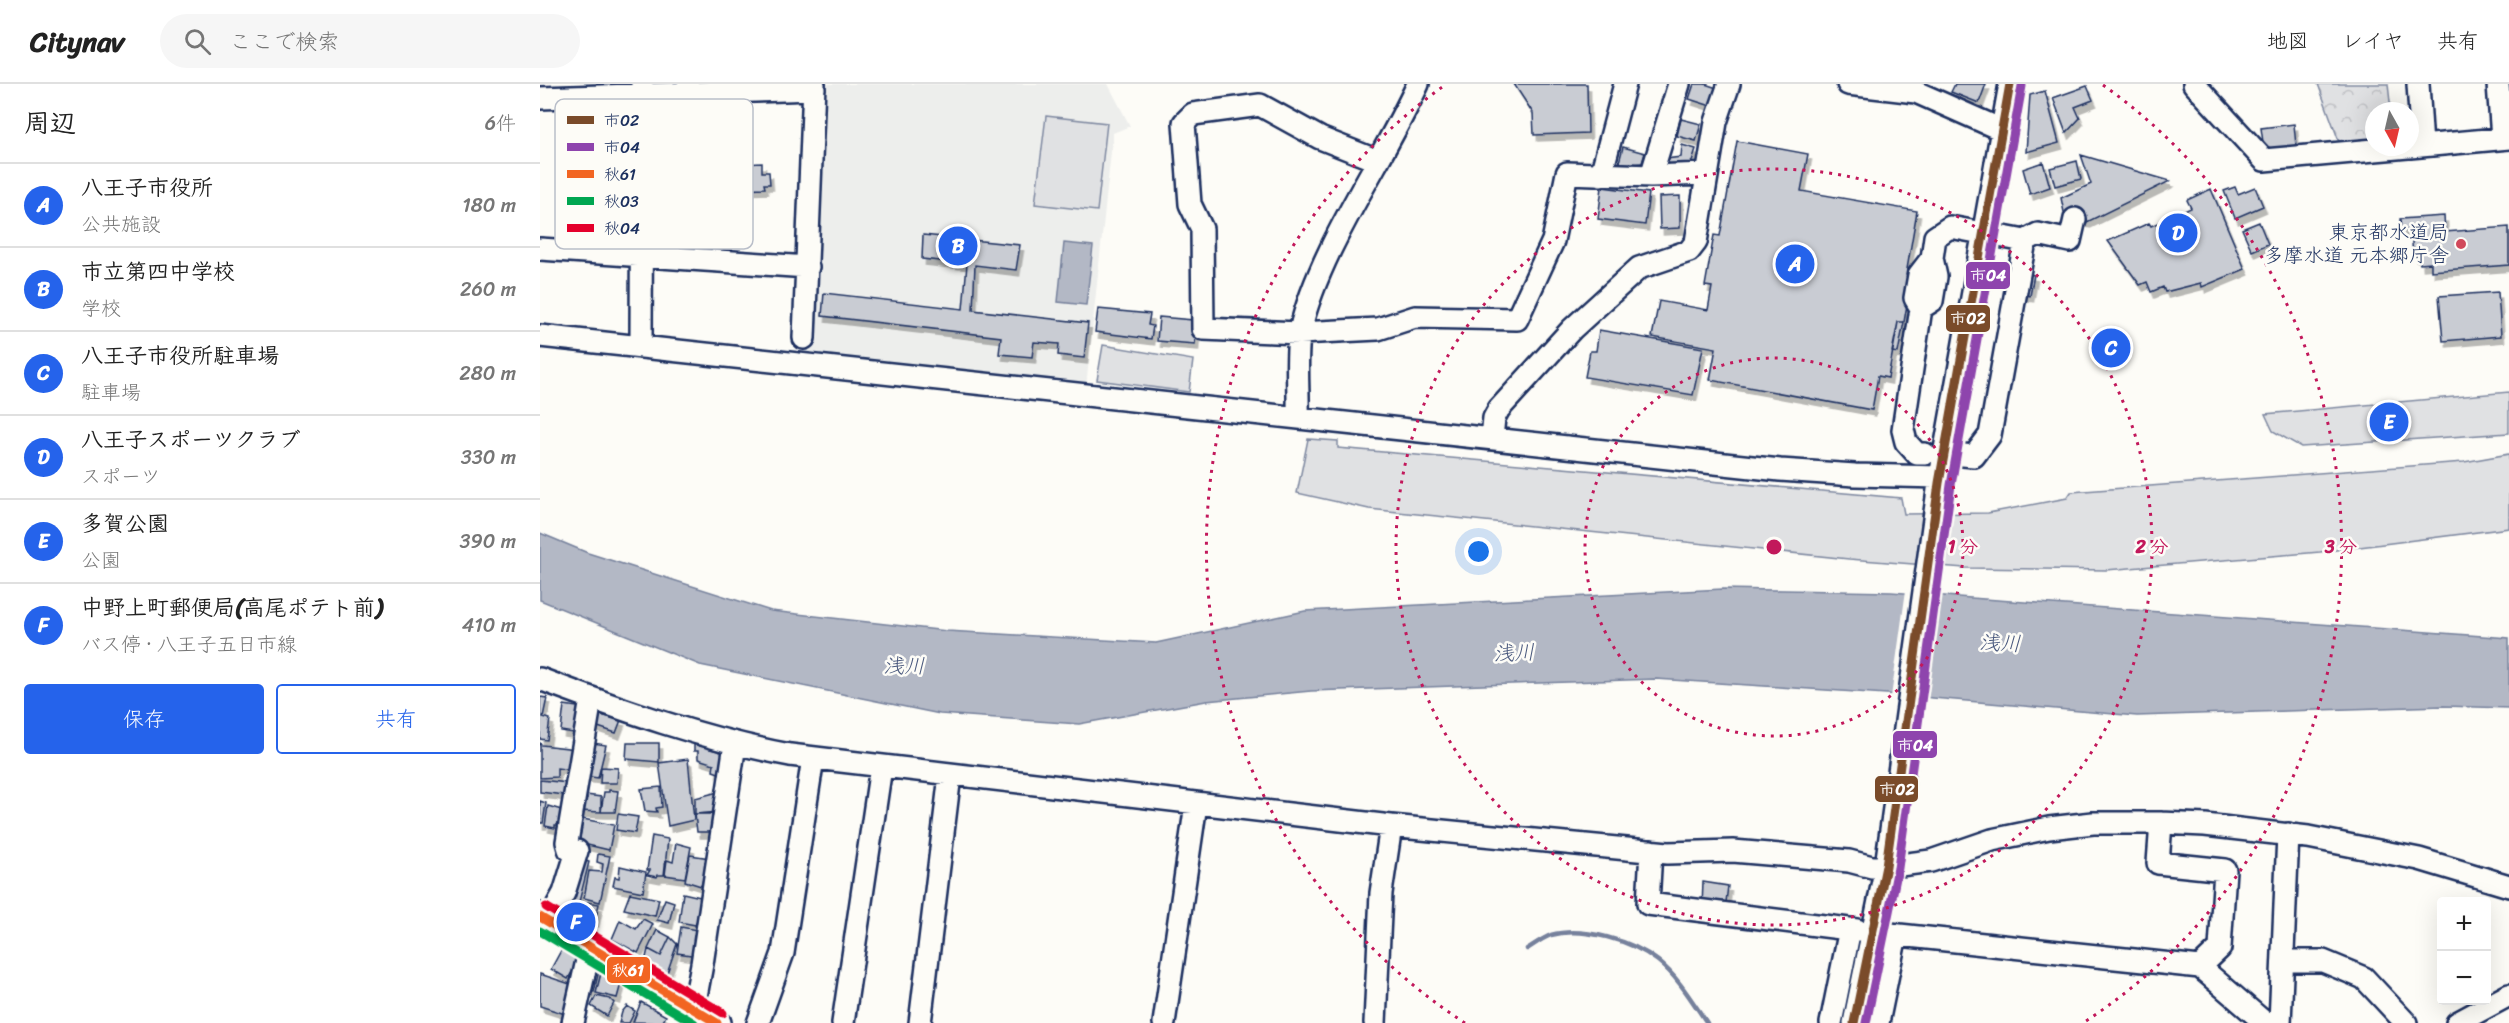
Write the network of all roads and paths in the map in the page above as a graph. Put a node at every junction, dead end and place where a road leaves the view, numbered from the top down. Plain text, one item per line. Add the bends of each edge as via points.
1 (1418, 84) edge
2 (1625, 84) edge
3 (1679, 84) edge
4 (1729, 84) edge
5 (1848, 84) edge
6 (2010, 84) edge
7 (2418, 84) edge
8 (2498, 84) edge
9 (814, 86) edge
10 (642, 89) edge
11 (2194, 89) edge
12 (540, 98) edge
13 (2417, 102) edge
14 (2002, 130) junction
15 (2505, 138) edge
16 (2419, 145) edge
17 (2365, 151) edge
18 (1378, 161) junction
19 (1706, 174) junction
20 (1601, 175) junction
21 (1651, 176) junction
22 (2075, 219) dead end
23 (1984, 232) junction
24 (2025, 241) junction
25 (540, 249) edge
26 (643, 249) edge
27 (643, 255) junction
28 (808, 267) junction
29 (1300, 333) junction
30 (540, 336) edge
31 (804, 338) dead end
32 (641, 346) junction
33 (1298, 418) junction
34 (1492, 438) junction
35 (1925, 454) dead end
36 (1963, 455) dead end
37 (1940, 480) junction
38 (540, 679) edge
39 (591, 699) junction
40 (735, 744) junction
41 (813, 758) junction
42 (881, 766) junction
43 (950, 775) junction
44 (1196, 804) junction
45 (2161, 823) junction
46 (1391, 826) junction
47 (2288, 834) junction
48 (1651, 851) junction
49 (1887, 862) junction
50 (2509, 886) edge
51 (544, 919) edge
52 (590, 947) junction
53 (2283, 961) junction
54 (2200, 967) junction
55 (2509, 995) edge
56 (699, 1016) edge
57 (573, 1023) edge
58 (758, 1023) edge
59 (843, 1023) edge
60 (920, 1023) edge
61 (1164, 1023) edge
62 (1375, 1023) edge
63 (1831, 1023) edge
64 (1854, 1023) edge
65 (1878, 1023) edge
66 (2265, 1023) edge
67 (2280, 1023) edge
68 (2406, 1023) edge
69 (2457, 1023) edge

1 - 18 street
2 - 20 street
3 - 21 street
4 - 19 street via 1716,122
5 - 14 street via 1916,92
6 - 14 street
7 - 13 street
8 - 15 street
9 - 10 street
9 - 28 street
10 - 12 street
11 - 17 street via 2248,151 2264,160
14 - 23 street
15 - 16 street
18 - 29 street via 1329,255
18 - 29 street via 1320,138 1260,105 1193,114 1184,123 1190,204 1202,229 1203,329
19 - 21 street
19 - 34 street via 1696,242 1689,251 1639,268 1597,304 1499,409
20 - 21 street
20 - 29 street via 1567,173 1553,241 1517,319 1415,317 1378,329
22 - 24 street via 2070,241 2038,234
23 - 24 street
23 - 35 street via 1950,227 1935,237 1932,258 1936,278 1932,301 1921,308 1903,430 1917,454
23 - 37 street
24 - 36 street via 2013,335 2000,373 1990,435 1974,456
25 - 27 street
26 - 27 street
27 - 28 street
27 - 32 street
28 - 31 street
29 - 33 street
30 - 32 street
32 - 33 street
33 - 34 street
34 - 37 street via 1780,470
37 - 49 street
38 - 39 street
39 - 40 street
39 - 51 street via 567,842 569,849 577,851 564,893
40 - 41 street
40 - 56 street via 696,996
41 - 42 street
41 - 58 street via 783,953
42 - 43 street
42 - 59 street
43 - 44 street
43 - 60 street
44 - 46 street
44 - 61 street
45 - 47 street
45 - 49 street via 2093,823 2049,828 1992,840 1931,861
45 - 54 street via 2158,862 2225,870 2220,948
46 - 48 street
46 - 62 street via 1381,893
47 - 50 street via 2419,860
47 - 53 street
48 - 49 street via 1732,851 1849,861 1872,867
48 - 63 street via 1648,904 1853,929
49 - 64 street
51 - 52 main road
52 - 56 main road
52 - 57 street
53 - 67 street
53 - 68 street via 2323,961 2364,978
54 - 65 street via 1893,935
54 - 66 street
55 - 69 street

